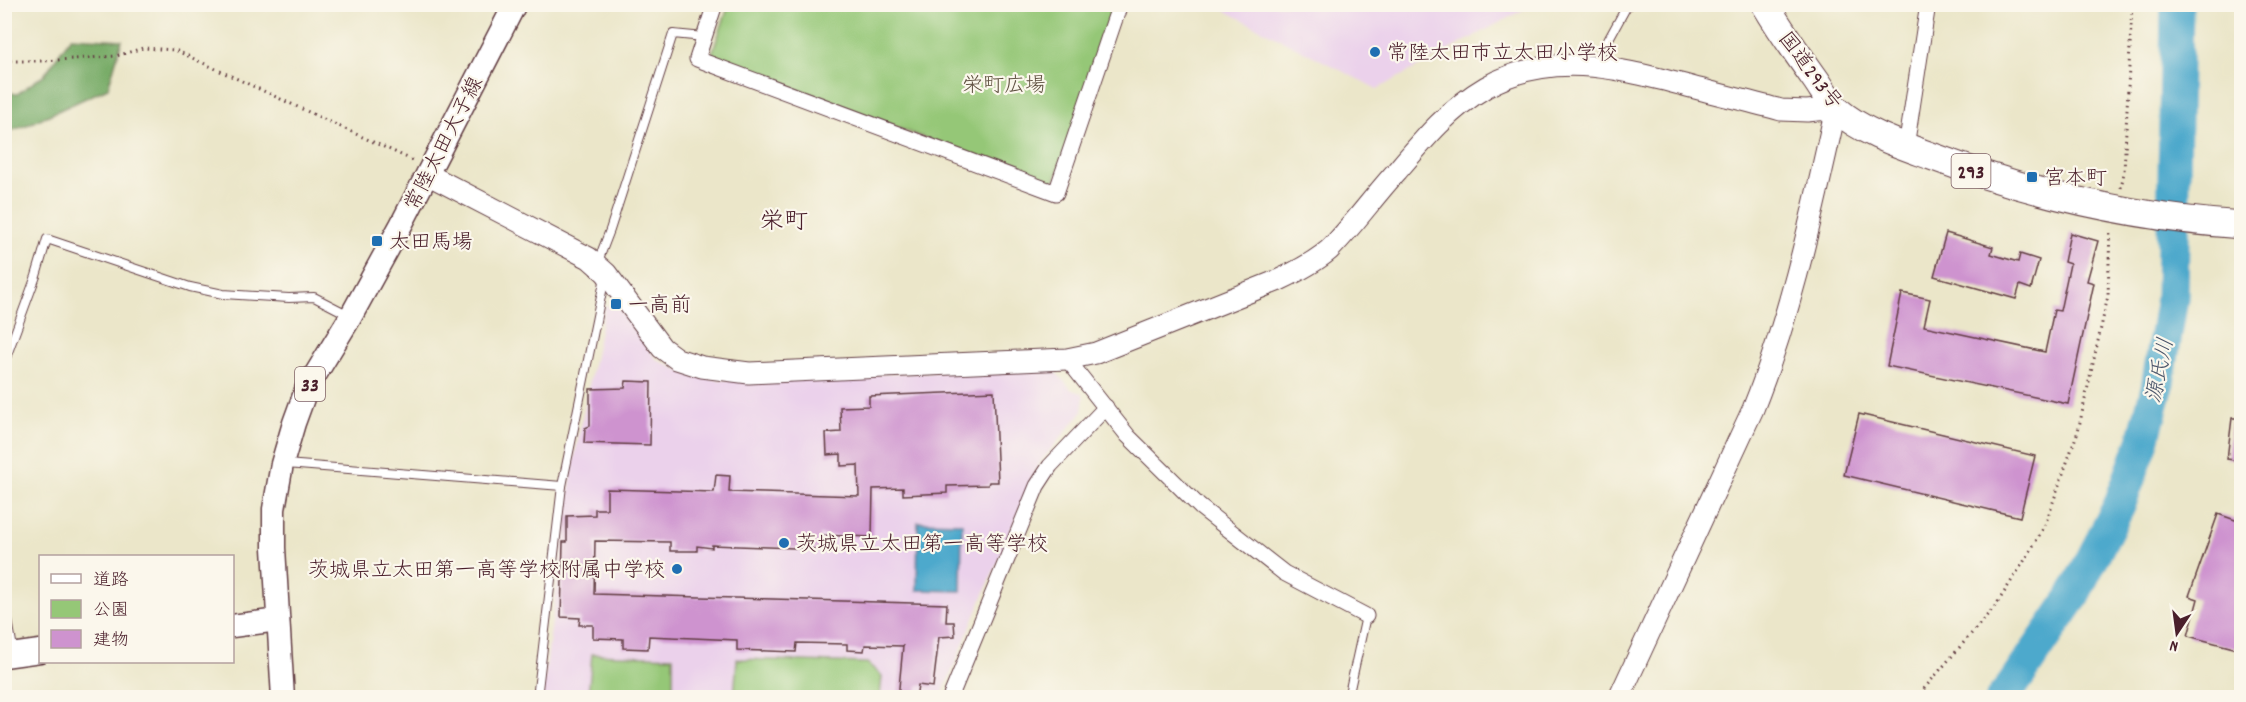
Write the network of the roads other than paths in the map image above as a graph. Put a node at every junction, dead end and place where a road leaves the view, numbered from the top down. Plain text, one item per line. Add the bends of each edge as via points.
1 (515, 4) edge
2 (716, 4) edge
3 (1120, 4) edge
4 (1628, 4) edge
5 (1928, 4) edge
6 (1772, 11) edge
7 (704, 37) junction
8 (1594, 66) junction
9 (1836, 108) junction
10 (1906, 147) junction
11 (429, 171) junction
12 (2241, 225) edge
13 (601, 269) junction
14 (351, 316) junction
15 (1067, 359) junction
16 (4, 363) edge
17 (1106, 407) junction
18 (282, 464) junction
19 (562, 486) junction
20 (4, 598) edge
21 (1366, 616) joint
22 (278, 620) junction
23 (234, 626) edge
24 (39, 651) edge
25 (9, 656) edge
26 (284, 698) edge
27 (537, 698) edge
28 (950, 698) edge
29 (1348, 698) edge
30 (1620, 698) edge

1 - 11 main road, 常陸太田大子線 / 33
2 - 7 street
3 - 7 street via 1056,193 697,59
4 - 8 lane
5 - 10 street
6 - 9 highway, 国道293号 / 293
7 - 13 lane via 673,34
8 - 9 street via 1617,68 1781,110
8 - 15 street via 1547,66 1512,75 1454,109 1328,250 1305,267 1096,353
9 - 10 highway, 国道293号 / 293 via 1857,125
9 - 30 street via 1792,295 1772,361
10 - 12 highway, 国道293号 / 293 via 2022,187 2117,208
11 - 13 street via 590,258
11 - 14 main road, 常陸太田大子線 / 33
13 - 15 street via 662,348 702,367 749,373
13 - 19 lane
14 - 16 lane via 314,297 223,294 189,287 47,239
14 - 18 main road, 常陸太田大子線 / 33 via 306,390
15 - 17 street
17 - 21 street via 1128,436 1200,507 1284,573
17 - 28 street via 1050,466 1037,486
18 - 19 lane
18 - 22 main road, 常陸太田大子線 / 33 via 274,519
19 - 27 lane
20 - 25 lane
21 - 29 lane
22 - 23 main road
22 - 26 main road, 常陸太田大子線
24 - 25 main road

